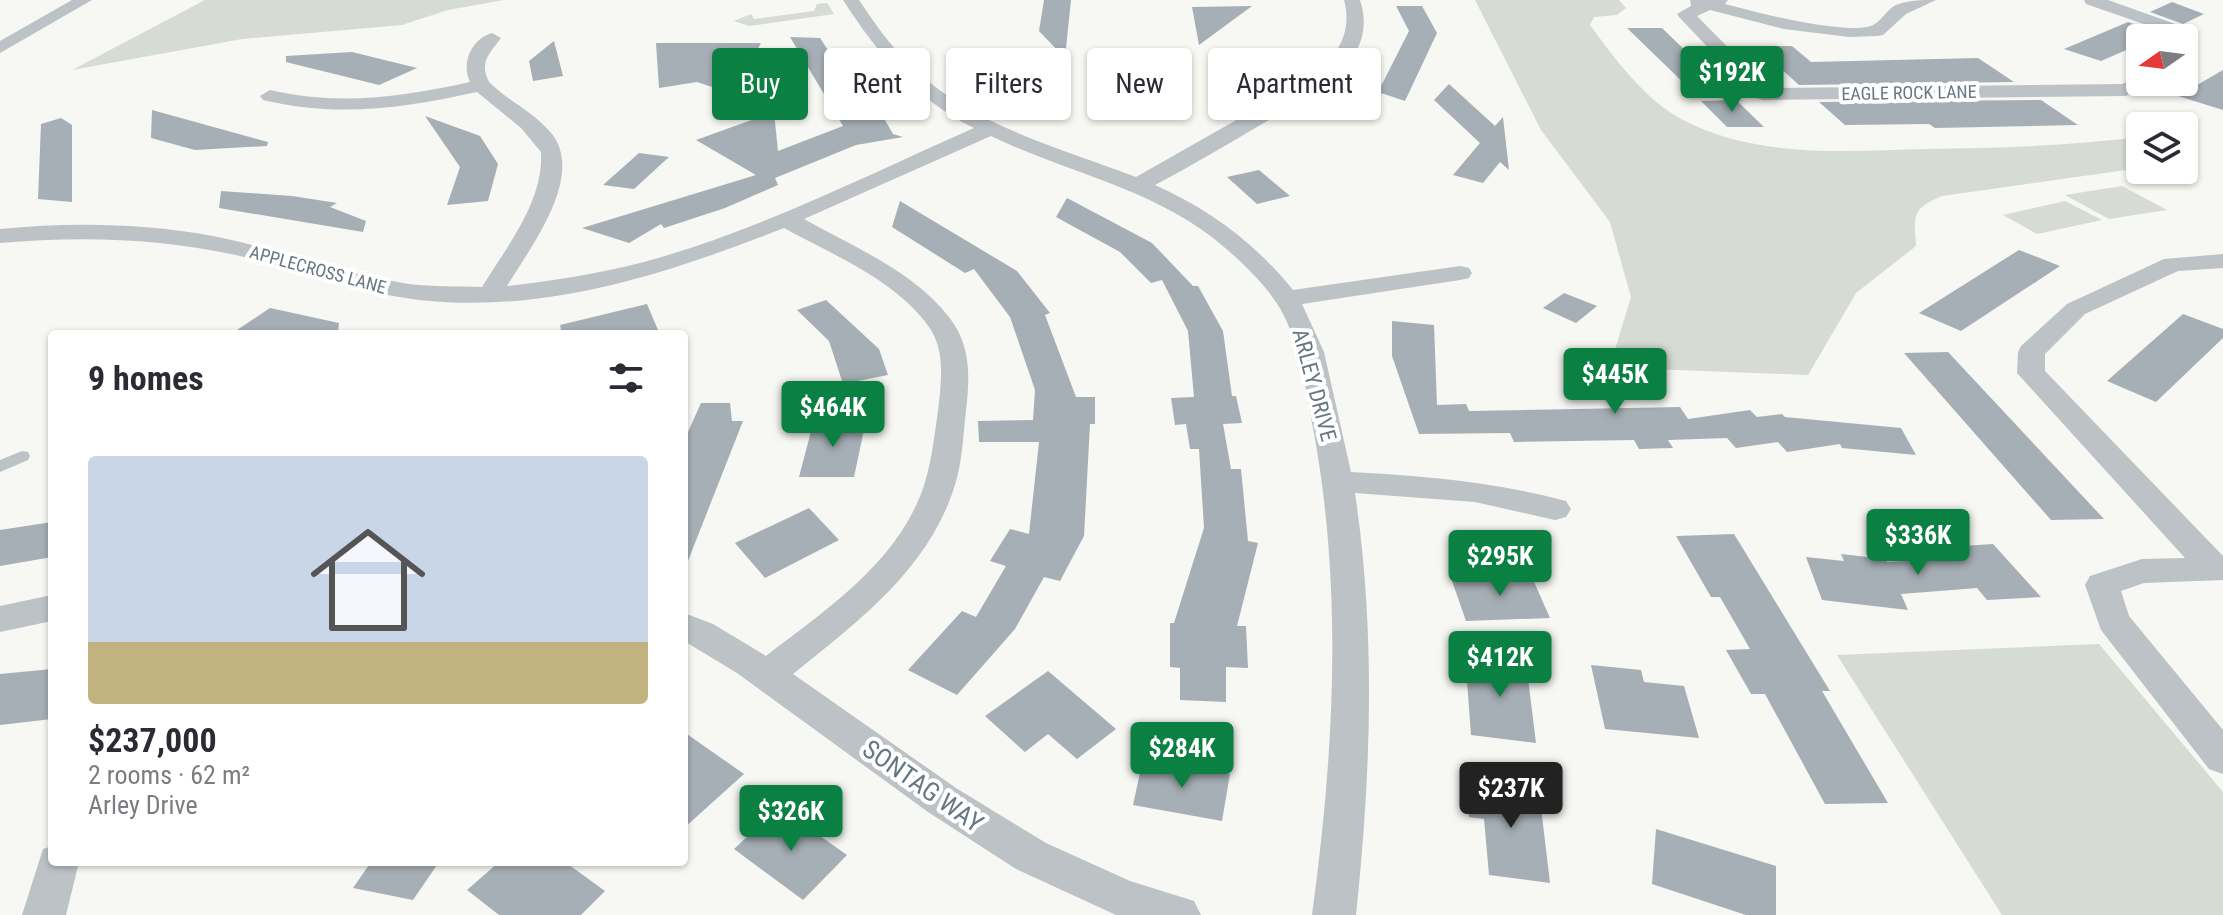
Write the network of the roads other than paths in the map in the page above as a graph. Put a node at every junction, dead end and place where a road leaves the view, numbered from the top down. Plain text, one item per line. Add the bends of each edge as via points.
1 (84, 0) edge
2 (851, 0) edge
3 (1352, 0) edge
4 (1928, 0) edge
5 (2092, 0) edge
6 (1707, 2) edge
7 (2158, 24) edge
8 (492, 38) dead end
9 (0, 48) edge
10 (480, 86) junction
11 (2126, 90) edge
12 (1763, 94) junction
13 (1686, 95) dead end
14 (270, 96) dead end
15 (991, 128) junction
16 (1136, 186) junction
17 (784, 218) junction
18 (0, 236) edge
19 (2223, 261) edge
20 (1460, 273) dead end
21 (491, 293) junction
22 (1286, 299) junction
23 (22, 456) dead end
24 (0, 467) edge
25 (1340, 482) junction
26 (1555, 509) dead end
27 (2219, 568) edge
28 (48, 609) edge
29 (0, 619) edge
30 (688, 628) edge
31 (766, 676) junction
32 (2223, 758) edge
33 (57, 866) edge
34 (44, 915) edge
35 (1179, 915) edge
36 (1334, 915) edge

1 - 9 street
2 - 15 street, ARLEY DRIVE via 914,80
3 - 16 street via 1353,38 1327,74
4 - 6 street via 1900,10 1877,31 1816,29
5 - 7 street
6 - 12 street via 1686,14
8 - 10 street via 474,58
10 - 14 street via 356,106 298,104
10 - 21 street via 540,132 552,153 552,173 538,210
11 - 12 street, EAGLE ROCK LANE
12 - 13 lane
15 - 16 street, ARLEY DRIVE
15 - 17 street, APPLECROSS LANE
16 - 22 street, ARLEY DRIVE via 1179,205 1225,236
17 - 21 street, APPLECROSS LANE via 635,272 561,287
17 - 31 street via 927,308 949,339 956,381 944,467 925,521 876,584
18 - 21 street, APPLECROSS LANE via 98,232 176,237 385,288
19 - 27 street via 2173,264 2076,309 2031,352 2031,373
20 - 22 street
22 - 25 street, ARLEY DRIVE via 1312,358
23 - 24 lane
25 - 26 street via 1466,488
25 - 36 street, ARLEY DRIVE via 1350,558 1354,687 1346,837
27 - 32 street via 2142,571 2102,585 2113,621
28 - 29 street
30 - 31 street, SONTAG WAY
31 - 35 street, SONTAG WAY via 964,818 1070,877
33 - 34 street

